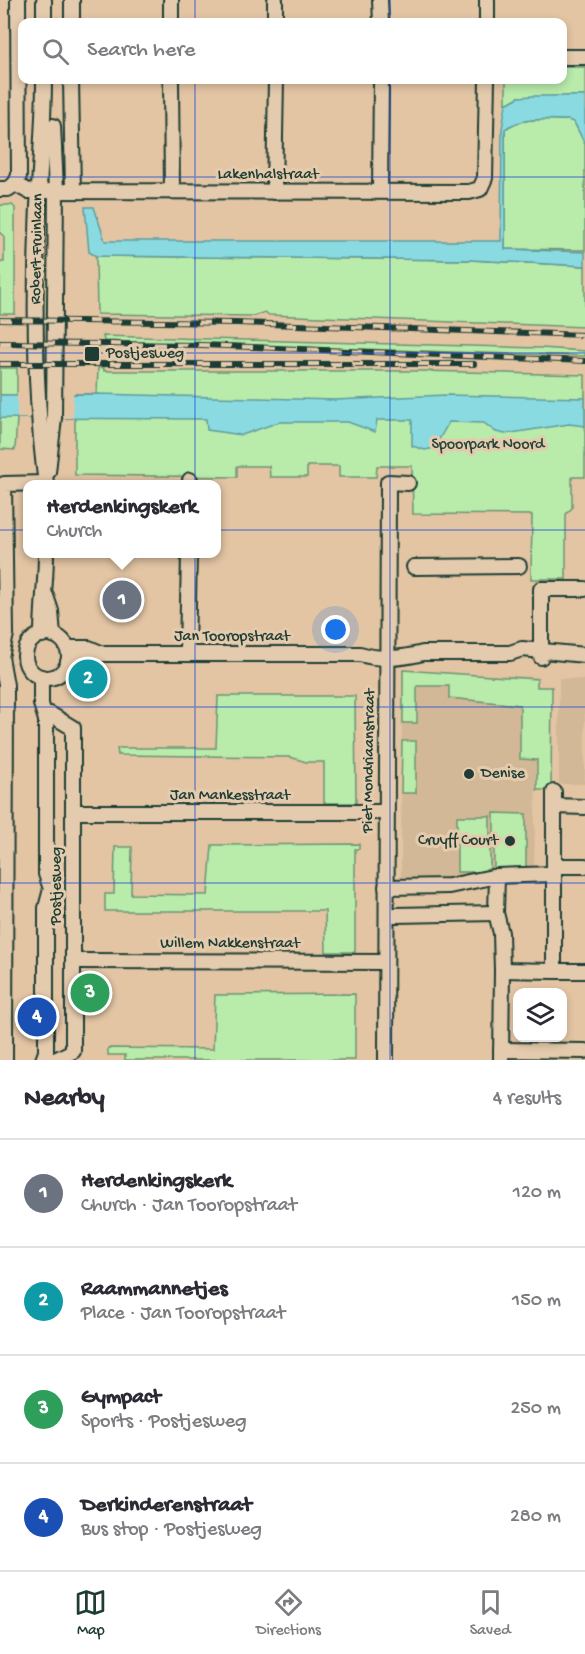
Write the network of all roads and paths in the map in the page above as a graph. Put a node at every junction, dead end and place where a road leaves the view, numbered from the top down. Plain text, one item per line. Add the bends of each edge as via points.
1 (18, 0) edge
2 (44, 0) edge
3 (53, 0) edge
4 (72, 0) edge
5 (171, 0) edge
6 (275, 0) edge
7 (380, 0) edge
8 (487, 0) edge
9 (18, 18) edge
10 (44, 18) edge
11 (53, 18) edge
12 (72, 18) edge
13 (171, 18) edge
14 (275, 18) edge
15 (381, 18) edge
16 (487, 18) edge
17 (567, 57) edge
18 (585, 57) edge
19 (18, 84) edge
20 (44, 84) edge
21 (53, 84) edge
22 (71, 84) edge
23 (171, 84) edge
24 (276, 84) edge
25 (381, 84) edge
26 (487, 84) edge
27 (15, 184) junction
28 (0, 189) edge
29 (40, 190) junction
30 (56, 190) junction
31 (73, 191) junction
32 (172, 191) junction
33 (380, 191) junction
34 (273, 192) junction
35 (45, 480) edge
36 (46, 480) edge
37 (408, 483) dead end
38 (23, 484) edge
39 (46, 558) edge
40 (189, 558) edge
41 (519, 566) dead end
42 (414, 567) dead end
43 (585, 589) edge
44 (47, 635) junction
45 (387, 652) junction
46 (187, 653) junction
47 (67, 655) junction
48 (541, 655) junction
49 (0, 657) edge
50 (585, 657) edge
51 (25, 658) junction
52 (46, 677) junction
53 (48, 717) junction
54 (585, 807) edge
55 (74, 812) junction
56 (386, 812) junction
57 (585, 866) edge
58 (554, 870) junction
59 (496, 876) junction
60 (3, 887) edge
61 (386, 887) junction
62 (496, 913) junction
63 (394, 915) dead end
64 (3, 936) edge
65 (74, 961) junction
66 (386, 962) junction
67 (554, 970) junction
68 (585, 971) edge
69 (502, 973) junction
70 (3, 994) edge
71 (585, 1051) edge
72 (501, 1055) edge
73 (49, 1058) edge
74 (5, 1060) edge
75 (386, 1060) edge

1 - 9 street, Robert Fruinlaan
2 - 10 street
3 - 11 street
4 - 12 street
5 - 13 street
6 - 14 street
7 - 15 street
8 - 16 street
17 - 18 street
19 - 27 street, Robert Fruinlaan via 19,176
20 - 29 street, Robert Fruinlaan
21 - 30 street, Robert Fruinlaan
22 - 31 street
23 - 32 street
24 - 34 street
25 - 33 street
26 - 33 street, Lakenhalstraat via 485,178 480,189
27 - 28 street
27 - 29 street, Lakenhalstraat
29 - 30 street, Lakenhalstraat
29 - 35 street, Robert Fruinlaan via 36,389
30 - 31 street, Lakenhalstraat
30 - 36 street, Robert Fruinlaan via 54,418
31 - 32 street, Lakenhalstraat
32 - 34 street, Lakenhalstraat
33 - 34 street, Lakenhalstraat
37 - 45 street, Piet Mondriaanstraat via 388,482
38 - 49 street via 4,484 6,634
39 - 44 street via 46,596 41,610
40 - 46 street
41 - 42 street
43 - 48 street via 541,589
44 - 47 street
44 - 51 street via 29,643
45 - 46 street, Jan Tooropstraat via 372,648 360,654
45 - 48 street, Jan Tooropstraat via 411,648 423,653 510,653 521,658
45 - 56 street, Piet Mondriaanstraat
46 - 47 street, Jan Tooropstraat via 103,654 89,648
47 - 52 street via 61,672
48 - 50 street, Jan Tooropstraat
49 - 51 street
49 - 60 street via 6,685
51 - 52 street via 32,672
52 - 53 street, Postjesweg via 41,704
53 - 55 street, Postjesweg via 73,728
53 - 73 street, Postjesweg
54 - 58 street via 554,799
55 - 56 street, Jan Mankesstraat
55 - 65 street, Postjesweg
56 - 61 street, Piet Mondriaanstraat
57 - 58 street
58 - 59 street
58 - 67 street
59 - 61 street via 449,886
59 - 62 street
60 - 64 street
61 - 66 street, Piet Mondriaanstraat
62 - 63 street
62 - 69 street
64 - 70 street
65 - 66 street, Willem Nakkenstraat
65 - 73 street, Postjesweg via 74,1051
66 - 75 street, Piet Mondriaanstraat
67 - 68 street
67 - 69 street
69 - 72 street
70 - 74 street
71 - 72 street

